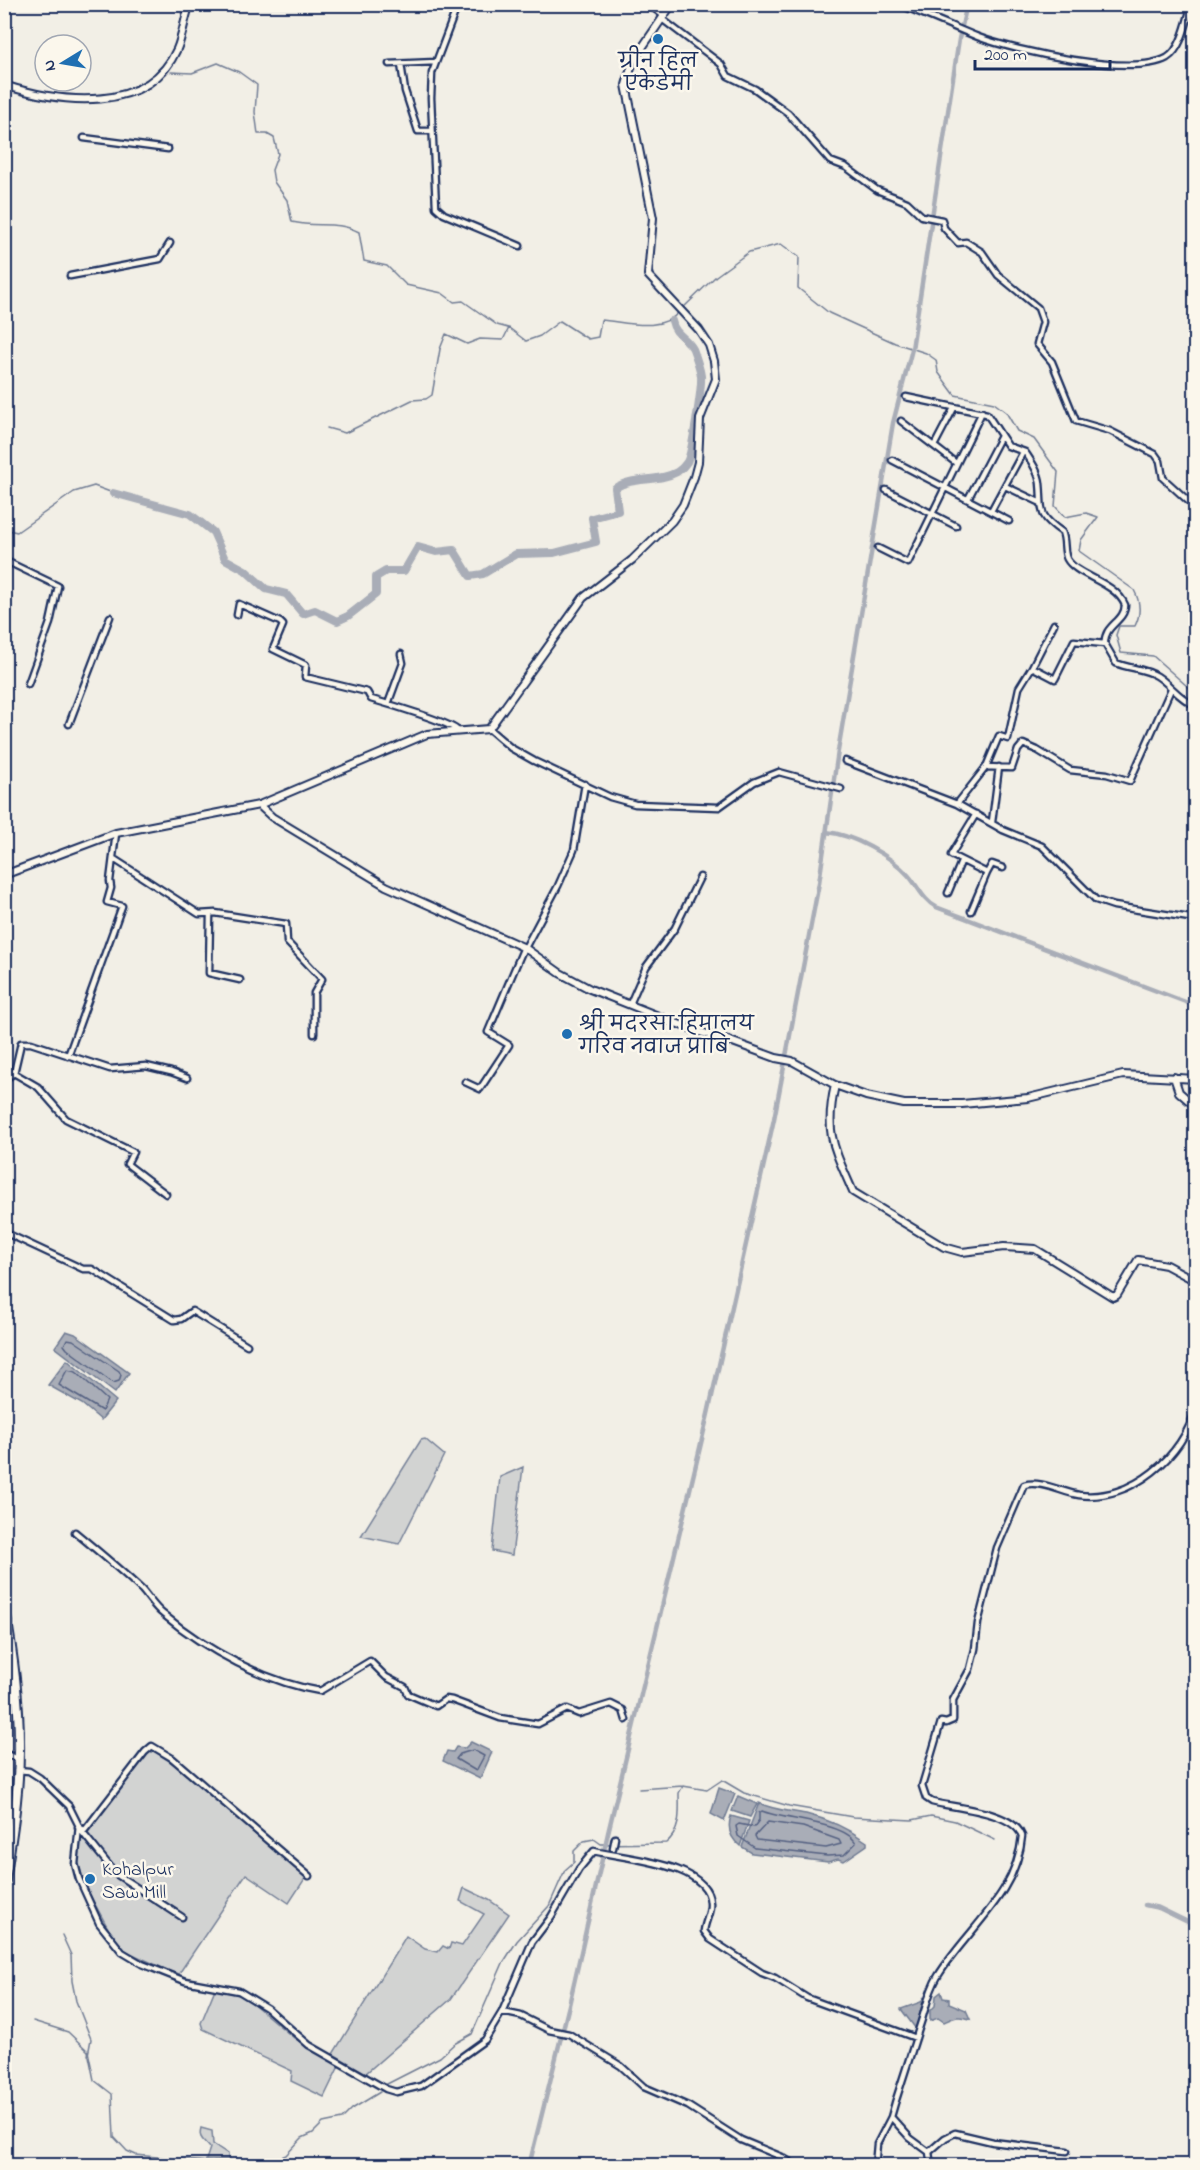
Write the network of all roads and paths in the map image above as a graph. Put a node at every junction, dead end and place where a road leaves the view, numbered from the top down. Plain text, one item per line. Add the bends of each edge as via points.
1 (190, 4) edge
2 (458, 4) edge
3 (648, 4) edge
4 (672, 4) edge
5 (897, 4) edge
6 (1192, 4) edge
7 (663, 17) junction
8 (436, 62) junction
9 (389, 64) dead end
10 (400, 64) junction
11 (4, 85) edge
12 (432, 131) junction
13 (84, 138) dead end
14 (168, 149) dead end
15 (170, 243) dead end
16 (520, 246) dead end
17 (70, 276) dead end
18 (906, 397) dead end
19 (954, 408) junction
20 (982, 412) junction
21 (901, 421) dead end
22 (1001, 436) junction
23 (934, 446) junction
24 (1023, 452) junction
25 (892, 460) dead end
26 (956, 462) junction
27 (944, 486) junction
28 (1005, 486) junction
29 (886, 490) dead end
30 (968, 499) junction
31 (1196, 500) edge
32 (1039, 502) junction
33 (1193, 506) edge
34 (992, 511) junction
35 (932, 513) junction
36 (1009, 521) dead end
37 (956, 526) dead end
38 (878, 548) dead end
39 (4, 560) edge
40 (237, 615) dead end
41 (110, 617) dead end
42 (1054, 624) dead end
43 (1105, 644) junction
44 (401, 654) dead end
45 (1032, 667) junction
46 (28, 684) dead end
47 (1171, 689) junction
48 (388, 704) junction
49 (1196, 706) edge
50 (69, 724) dead end
51 (489, 729) junction
52 (458, 731) junction
53 (844, 761) dead end
54 (986, 766) junction
55 (999, 767) junction
56 (585, 784) junction
57 (840, 789) dead end
58 (957, 804) junction
59 (259, 805) junction
60 (976, 814) junction
61 (992, 822) junction
62 (116, 832) junction
63 (114, 859) junction
64 (961, 862) junction
65 (1004, 868) dead end
66 (987, 873) junction
67 (4, 875) edge
68 (700, 877) dead end
69 (948, 893) dead end
70 (971, 910) dead end
71 (210, 914) junction
72 (1196, 919) edge
73 (525, 948) junction
74 (240, 980) dead end
75 (630, 1004) junction
76 (314, 1034) dead end
77 (68, 1056) junction
78 (14, 1073) junction
79 (1174, 1077) junction
80 (187, 1078) dead end
81 (1196, 1079) edge
82 (4, 1080) edge
83 (465, 1082) dead end
84 (835, 1085) junction
85 (1196, 1107) edge
86 (166, 1194) dead end
87 (4, 1232) edge
88 (1196, 1281) edge
89 (247, 1345) dead end
90 (1196, 1407) edge
91 (75, 1532) dead end
92 (4, 1604) edge
93 (626, 1720) dead end
94 (4, 1752) edge
95 (18, 1759) junction
96 (17, 1770) junction
97 (78, 1827) junction
98 (615, 1838) dead end
99 (613, 1848) dead end
100 (309, 1876) dead end
101 (4, 1887) edge
102 (182, 1917) dead end
103 (502, 2013) junction
104 (916, 2038) junction
105 (891, 2117) junction
106 (1067, 2151) dead end
107 (929, 2152) junction
108 (797, 2166) edge
109 (875, 2166) edge
110 (931, 2166) edge

1 - 11 street via 177,49 160,74 141,89 119,98 89,98 38,96
2 - 8 street
3 - 7 street
4 - 7 street
5 - 6 street via 950,27 1014,47 1099,63 1136,65 1172,53
7 - 33 street via 721,64 728,76 755,89 788,113 830,161 846,167 877,190 908,202 922,216 942,220 958,243 966,242 982,252 998,275 1038,308 1043,322 1037,344 1052,362 1076,421 1110,431 1155,454 1164,478
7 - 51 street via 633,62 626,85 653,218 648,275 709,345 716,379 703,405 698,462 683,505 672,521 632,560 583,598
8 - 10 street
8 - 12 street via 430,98
9 - 10 street
10 - 12 street via 418,131
12 - 16 street via 438,211
13 - 14 street
15 - 17 street via 160,259
18 - 19 street
19 - 20 street
19 - 23 street
20 - 22 street via 992,419
20 - 26 street
21 - 23 street
22 - 24 street via 1008,446
22 - 30 street
23 - 26 street
24 - 28 street
24 - 32 street via 1040,481
25 - 27 street
26 - 27 street
27 - 30 street
27 - 35 street
28 - 32 street
28 - 34 street
29 - 35 street
30 - 34 street
31 - 33 street
32 - 43 street via 1044,517 1062,532 1069,562 1123,600 1124,614 1107,630
34 - 36 street
35 - 37 street
35 - 38 street via 908,563
39 - 46 street via 58,586 50,623
40 - 48 street via 239,604 280,622 283,625 273,649 306,665 305,677 367,692 371,699
41 - 50 street
42 - 45 street
43 - 45 street via 1074,641 1055,679
43 - 47 street via 1116,663 1146,670
44 - 48 street via 403,663
45 - 54 street via 1019,688 1008,739 999,736
47 - 49 street
47 - 55 street via 1130,781 1070,770 1023,744 1012,768
48 - 52 street via 434,722 451,724
51 - 52 street
51 - 56 street via 511,748
52 - 59 street via 427,734
53 - 58 street
54 - 55 street
54 - 58 street
55 - 61 street
56 - 57 street via 635,804 719,807 754,782 779,772
56 - 73 street via 574,850
58 - 60 street
59 - 62 street
59 - 73 street via 302,836 386,886
60 - 61 street
60 - 64 street via 952,853 952,858
61 - 72 street via 1041,846 1096,900
62 - 63 street
62 - 67 street
63 - 71 street via 199,914
63 - 77 street via 107,902 122,906
64 - 66 street
64 - 69 street
65 - 66 street via 992,864
66 - 70 street
68 - 75 street via 675,928 646,967
71 - 74 street via 209,973
71 - 76 street via 286,924 287,942 322,979 314,993
73 - 75 street via 571,979
73 - 83 street via 488,1032 508,1045 480,1089
75 - 84 street via 696,1032 792,1060
77 - 78 street via 21,1043
77 - 80 street via 110,1069 146,1066
78 - 82 street
78 - 86 street via 38,1087 66,1119 133,1152 127,1164
79 - 81 street
79 - 84 street via 1123,1075 1028,1098 928,1106 883,1100
79 - 85 street via 1179,1092
84 - 88 street via 829,1122 831,1140 853,1192 930,1240 962,1252 1004,1247 1035,1249 1113,1297 1138,1260 1166,1265
87 - 89 street via 83,1269 92,1269 174,1320 192,1311
90 - 104 street via 1174,1452 1137,1481 1097,1496 1024,1485 997,1548 970,1669 953,1700 953,1719 939,1724 922,1786 926,1798 993,1815 1014,1826 1022,1836 1015,1866 1000,1893 938,1977
91 - 93 street via 132,1581 162,1614 208,1647 232,1662 292,1683 320,1690 370,1661 386,1677 405,1687 408,1694 436,1706 446,1699 500,1718 538,1724 567,1709 579,1714 612,1704 623,1710
92 - 95 highway via 14,1662
94 - 95 street
95 - 96 highway
96 - 97 street via 29,1771 47,1785 69,1806
96 - 101 highway
97 - 100 street via 86,1830 152,1746 172,1758
97 - 102 street via 116,1874
97 - 103 street via 75,1864 79,1879 99,1923 122,1952 185,1981 239,1991 267,2008 309,2045 386,2089 404,2092 421,2086 485,2040
98 - 99 street
103 - 104 street via 532,1942 594,1851 678,1868 695,1876 705,1886 710,1902 704,1931 710,1939 807,1998
103 - 108 street via 569,2034 621,2066 644,2087 688,2106 736,2138
104 - 105 street
105 - 107 street
105 - 109 street via 878,2144
106 - 107 street via 955,2133
107 - 110 street

